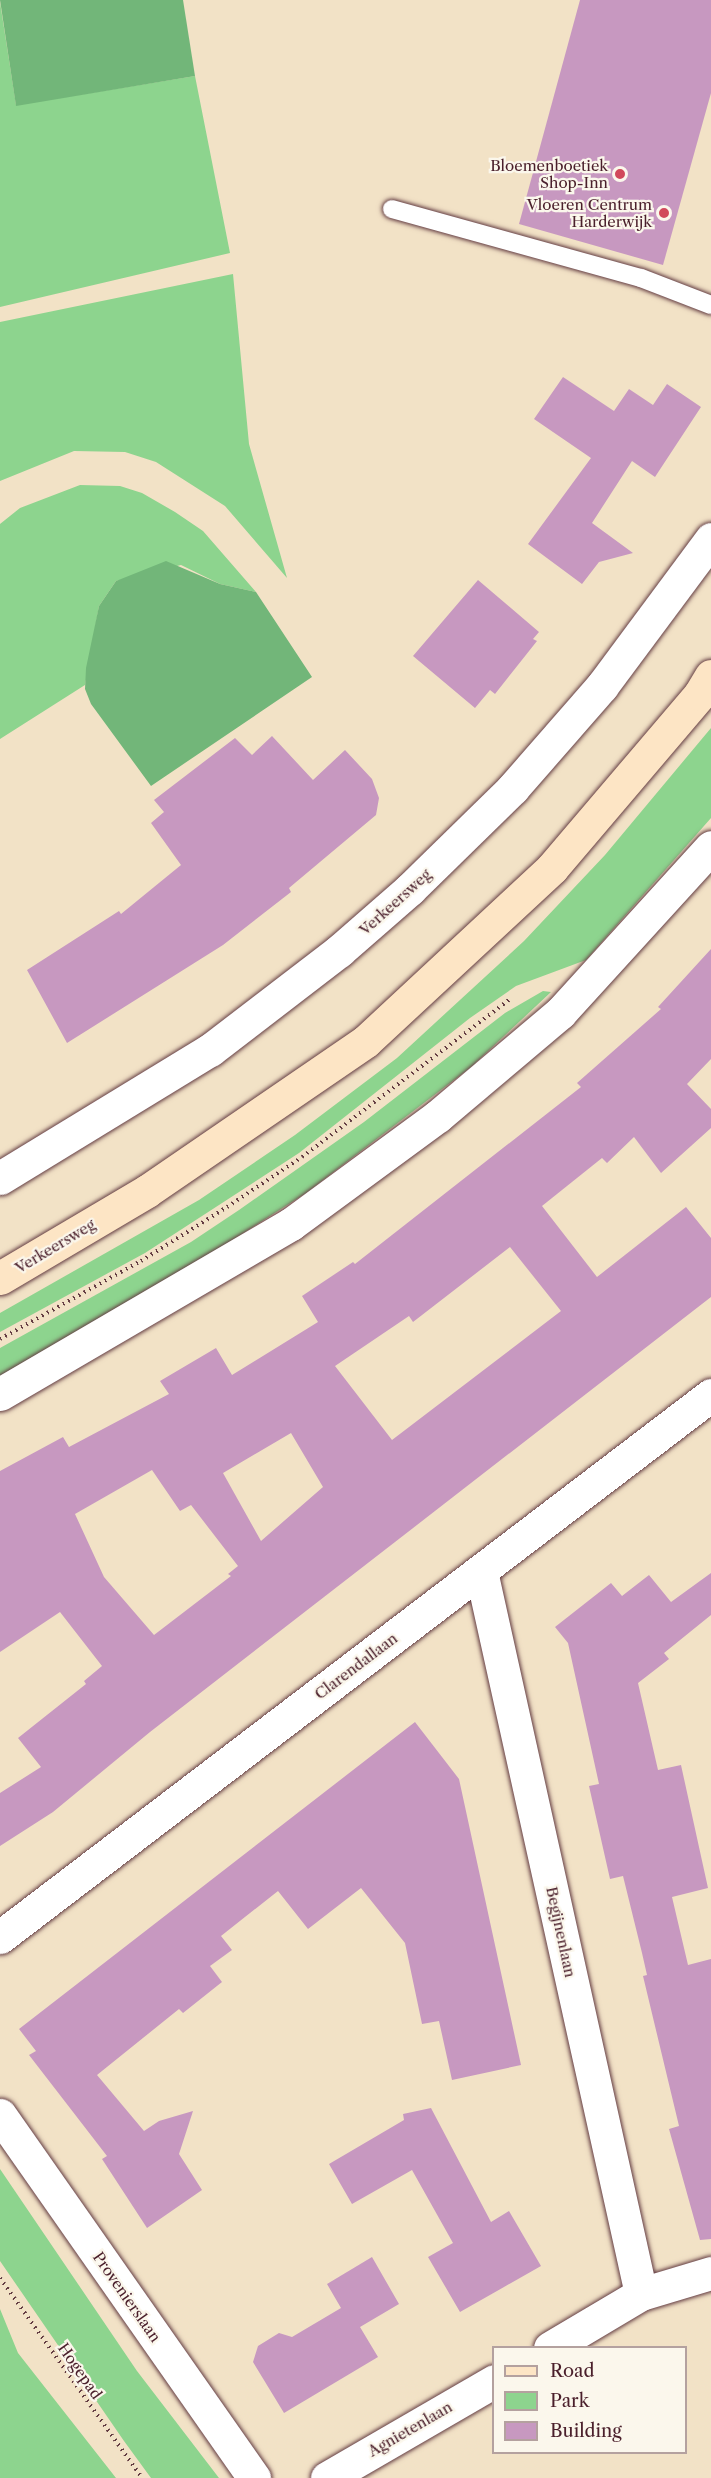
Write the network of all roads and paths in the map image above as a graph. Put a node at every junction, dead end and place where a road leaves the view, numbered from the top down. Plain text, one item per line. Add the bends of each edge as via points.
1 (392, 209) dead end
2 (711, 306) edge
3 (711, 539) edge
4 (708, 685) edge
5 (711, 847) edge
6 (513, 998) dead end
7 (0, 1178) edge
8 (0, 1278) edge
9 (0, 1339) edge
10 (0, 1394) edge
11 (711, 1395) edge
12 (481, 1571) junction
13 (0, 1937) edge
14 (0, 2115) edge
15 (711, 2273) edge
16 (0, 2278) edge
17 (641, 2294) junction
18 (553, 2346) edge
19 (492, 2382) edge
20 (142, 2478) edge
21 (254, 2478) edge
22 (327, 2478) edge

1 - 2 lane via 641,278
3 - 7 street, Verkeersweg via 602,686 513,788 410,889 330,958 210,1050
4 - 8 main road, Verkeersweg via 552,868 366,1041 147,1191
5 - 10 street via 560,1013 438,1116 291,1224
6 - 9 path via 302,1157 227,1207 141,1261
11 - 12 street, Clarendallaan
12 - 13 street, Clarendallaan
12 - 17 street, Begijnenlaan
14 - 21 street, Provenierslaan
15 - 17 street
16 - 20 path, Hogepad
17 - 18 street
19 - 22 street, Agnietenlaan

